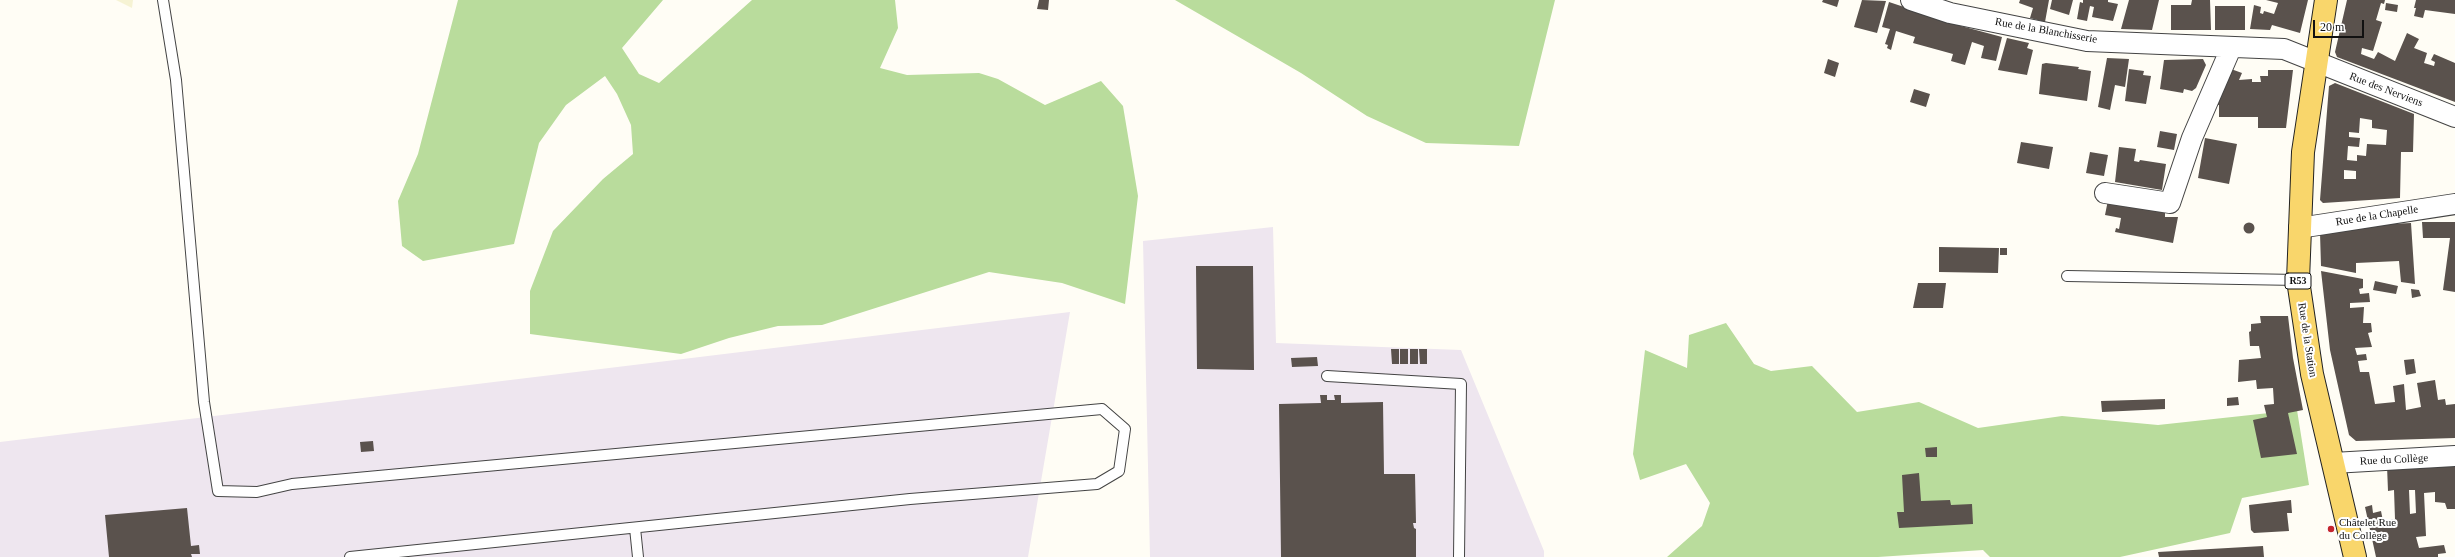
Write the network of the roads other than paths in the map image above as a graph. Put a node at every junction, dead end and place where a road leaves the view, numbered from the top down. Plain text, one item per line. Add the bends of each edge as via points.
1 (163, 0) edge
2 (1911, 0) edge
3 (2326, 0) edge
4 (2231, 48) junction
5 (2317, 62) junction
6 (2455, 117) edge
7 (2105, 192) dead end
8 (2455, 204) edge
9 (2299, 228) junction
10 (2067, 276) dead end
11 (2298, 280) junction
12 (1327, 376) dead end
13 (2455, 456) edge
14 (2333, 463) junction
15 (635, 528) junction
16 (350, 557) edge
17 (638, 557) edge
18 (1460, 557) edge
19 (2355, 557) edge

1 - 15 lane via 176,80 204,402 218,491 257,492 300,483 1102,409 1125,429 1119,471 1097,484
2 - 4 street, Rue de la Blanchisserie via 1950,13 2087,41
3 - 5 main road, Rue de la Station / R53
4 - 5 street, Rue de la Blanchisserie via 2284,49
4 - 7 street via 2192,138 2170,203
5 - 6 street, Rue des Nerviens
5 - 9 main road, Rue de la Station / R53 via 2303,152
8 - 9 street, Rue de la Chapelle
9 - 11 main road, Rue de la Station / R53
10 - 11 lane
11 - 14 main road, Rue de la Station / R53 via 2312,374
12 - 18 lane via 1460,384
13 - 14 street, Rue du Collège
14 - 19 main road, Rue de la Station / R53
15 - 16 lane
15 - 17 lane

